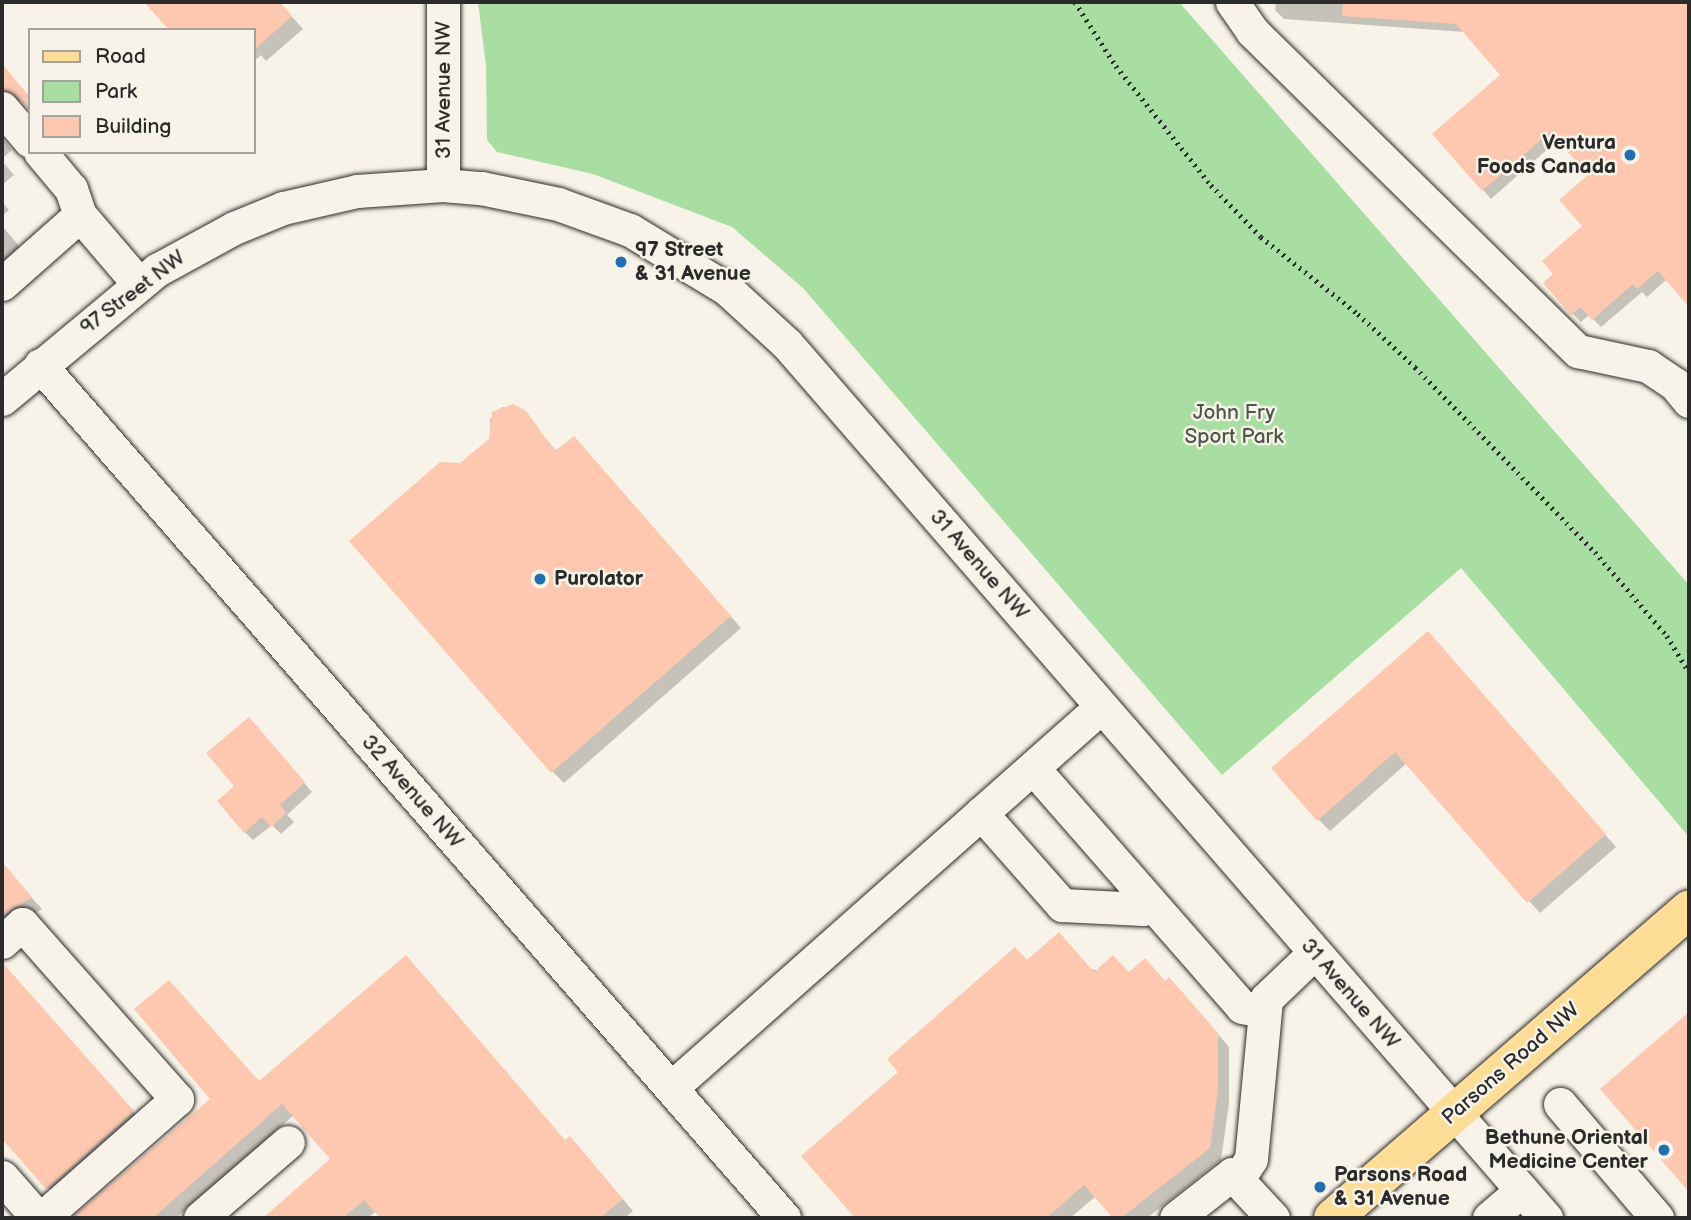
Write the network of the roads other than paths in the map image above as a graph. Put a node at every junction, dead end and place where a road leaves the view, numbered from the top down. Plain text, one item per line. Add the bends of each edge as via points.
1 (443, 2) edge
2 (1232, 2) edge
3 (2, 108) edge
4 (28, 139) edge
5 (42, 154) edge
6 (443, 185) junction
7 (80, 215) junction
8 (138, 283) junction
9 (2, 284) edge
10 (40, 365) junction
11 (2, 399) edge
12 (1689, 401) edge
13 (1101, 707) junction
14 (1033, 768) junction
15 (981, 813) junction
16 (1151, 904) junction
17 (1689, 909) edge
18 (2, 942) edge
19 (1314, 953) junction
20 (1263, 1011) junction
21 (671, 1088) junction
22 (1560, 1104) dead end
23 (1454, 1113) junction
24 (288, 1142) dead end
25 (2, 1177) edge
26 (1238, 1178) junction
27 (1521, 1190) junction
28 (40, 1218) edge
29 (200, 1218) edge
30 (784, 1218) edge
31 (1176, 1218) edge
32 (1273, 1218) edge
33 (1333, 1218) edge
34 (1489, 1218) edge
35 (1546, 1218) edge
36 (1657, 1218) edge

1 - 6 street, 31 Avenue NW
2 - 12 street via 1252,31 1578,351 1648,366 1675,384
3 - 4 street
5 - 7 street via 71,189
6 - 8 street, 97 Street NW via 357,191 283,208 203,243
6 - 13 street, 31 Avenue NW via 488,189 594,214 727,289 787,344
7 - 8 street
7 - 9 street
8 - 10 street, 97 Street NW
10 - 11 street, 97 Street NW
10 - 21 street, 32 Avenue NW
13 - 14 street
13 - 19 street, 31 Avenue NW
14 - 15 street
14 - 16 street
15 - 16 street via 1062,905 1143,909
15 - 21 street
16 - 20 street via 1242,1007
17 - 23 main road, Parsons Road NW
18 - 28 street via 22,924 177,1099
19 - 20 street via 1269,993
19 - 23 street, 31 Avenue NW
20 - 26 street via 1251,1159
21 - 30 street, 32 Avenue NW
22 - 36 street
23 - 27 street, 31 Avenue NW
23 - 33 main road, Parsons Road NW
24 - 29 street
25 - 28 street
26 - 31 street via 1227,1175
26 - 32 street
27 - 34 street
27 - 35 street, 31 Avenue NW

